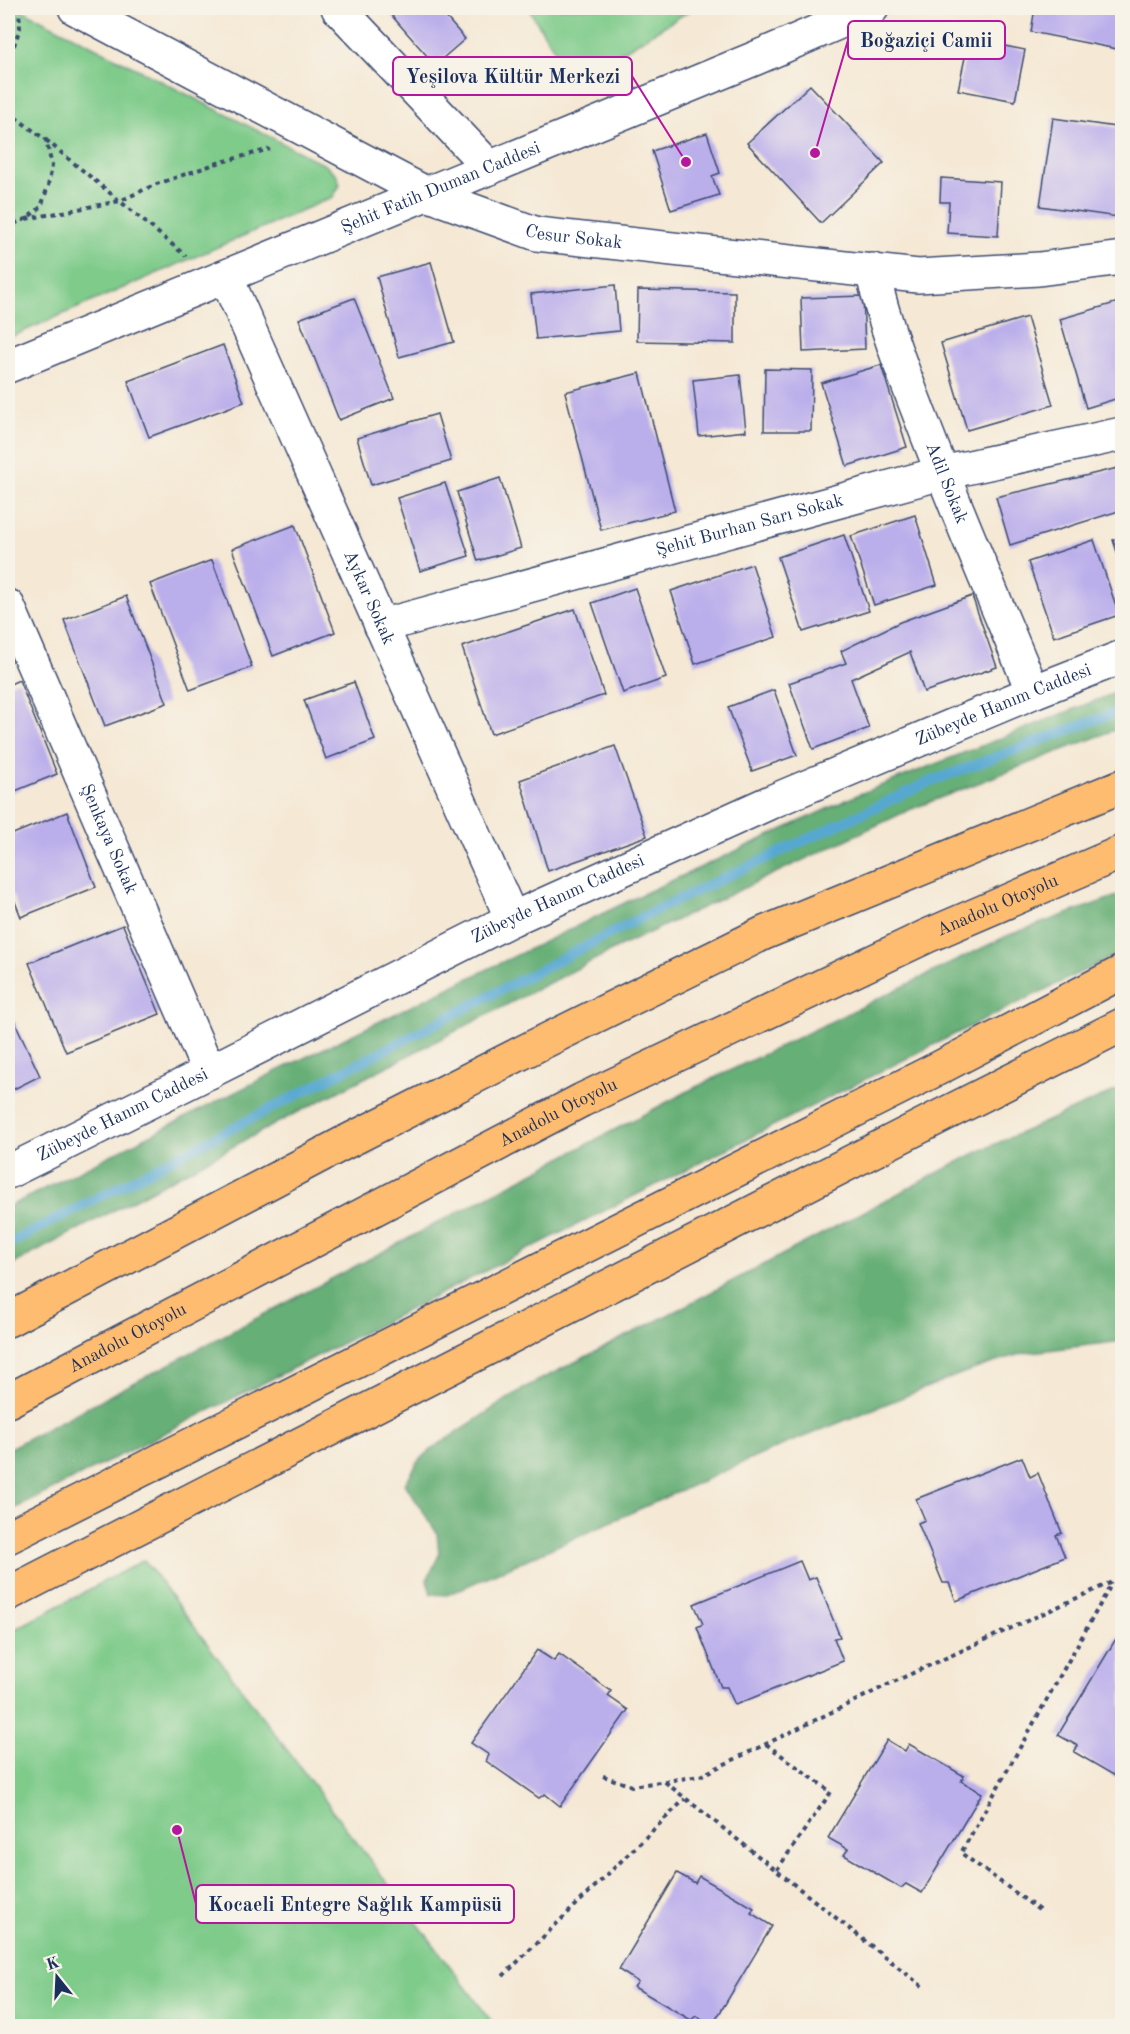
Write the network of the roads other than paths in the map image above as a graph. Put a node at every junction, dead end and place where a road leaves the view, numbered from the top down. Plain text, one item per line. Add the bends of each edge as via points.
1 (75, 8) edge
2 (338, 8) edge
3 (873, 8) edge
4 (490, 168) junction
5 (427, 194) junction
6 (1122, 258) edge
7 (872, 270) junction
8 (221, 279) junction
9 (8, 366) edge
10 (1122, 434) edge
11 (942, 472) junction
12 (8, 606) edge
13 (381, 626) junction
14 (1122, 657) edge
15 (1033, 692) junction
16 (1122, 786) edge
17 (1122, 852) edge
18 (512, 919) junction
19 (1122, 972) edge
20 (1122, 1025) edge
21 (209, 1072) junction
22 (8, 1172) edge
23 (8, 1320) edge
24 (8, 1401) edge
25 (8, 1537) edge
26 (8, 1594) edge

1 - 5 street, Cesur Sokak
2 - 4 street
3 - 4 street, Şehit Fatih Duman Caddesi
4 - 5 street, Şehit Fatih Duman Caddesi
5 - 7 street, Cesur Sokak via 537,234
5 - 8 street, Şehit Fatih Duman Caddesi
6 - 7 street, Cesur Sokak via 1039,269 918,276
7 - 11 street, Adil Sokak via 892,344
8 - 9 street, Şehit Fatih Duman Caddesi
8 - 13 street, Aykar Sokak
10 - 11 street, Şehit Burhan Sarı Sokak
11 - 13 street, Şehit Burhan Sarı Sokak
11 - 15 street, Adil Sokak
12 - 21 street, Şenkaya Sokak
13 - 18 street, Aykar Sokak
14 - 15 street, Zübeyde Hanım Caddesi
15 - 18 street, Zübeyde Hanım Caddesi via 773,801
16 - 23 main road via 764,933 352,1139
17 - 24 main road, Anadolu Otoyolu via 927,936 582,1100
18 - 21 street, Zübeyde Hanım Caddesi
19 - 25 main road
20 - 26 main road
21 - 22 street, Zübeyde Hanım Caddesi

